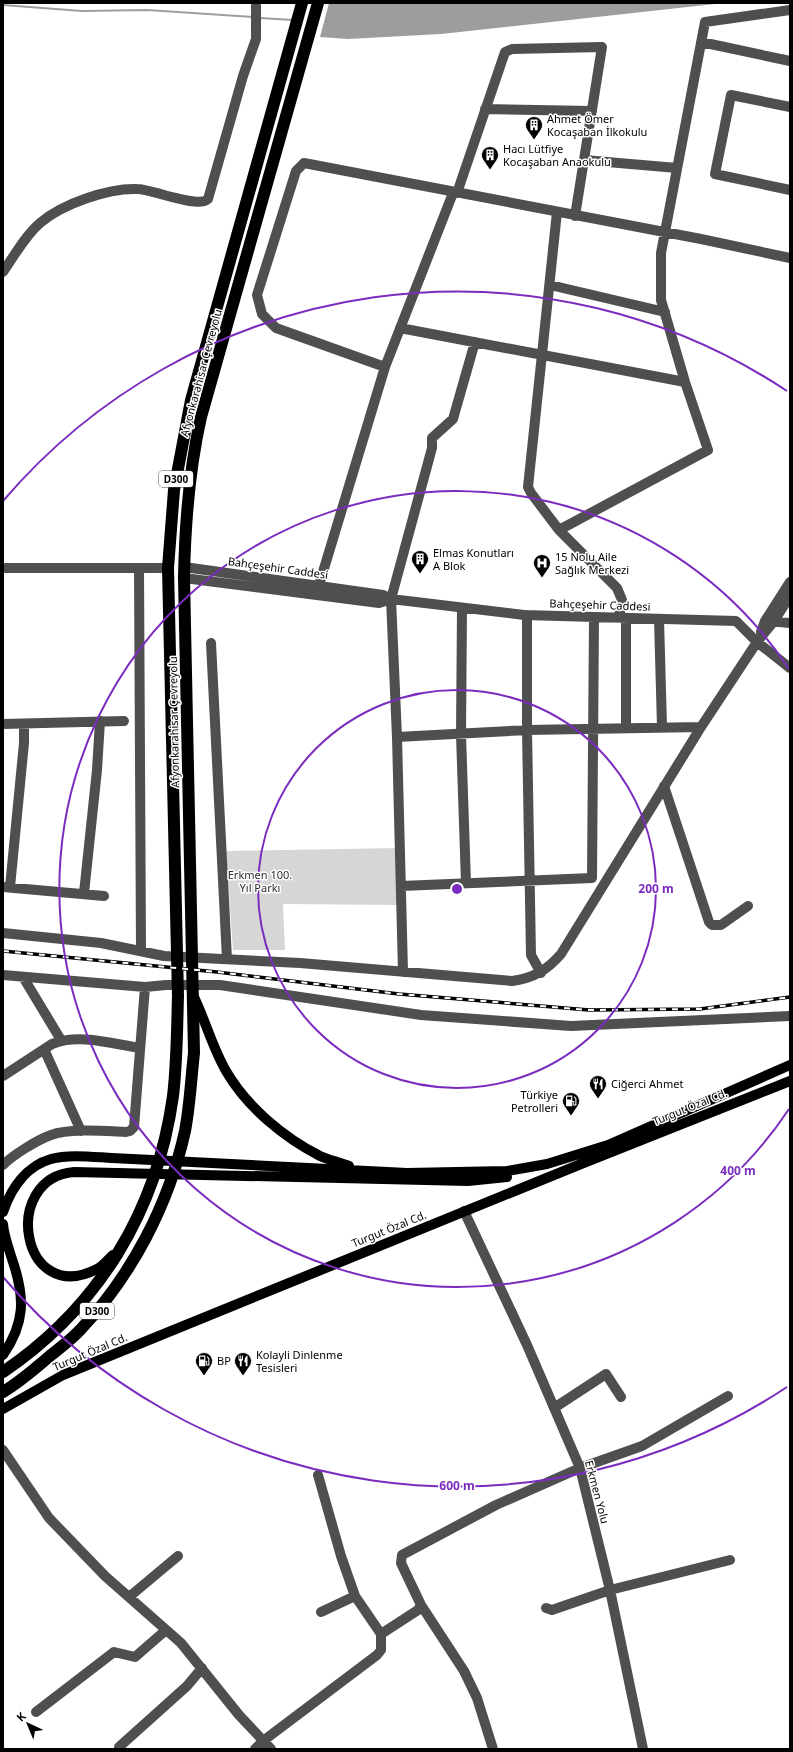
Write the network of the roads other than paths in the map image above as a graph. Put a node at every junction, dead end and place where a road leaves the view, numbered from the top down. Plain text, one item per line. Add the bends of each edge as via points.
1 (256, 3) edge
2 (302, 3) edge
3 (318, 3) edge
4 (790, 10) edge
5 (701, 42) junction
6 (790, 61) edge
7 (790, 107) edge
8 (485, 109) junction
9 (592, 111) junction
10 (584, 160) junction
11 (677, 168) junction
12 (790, 190) edge
13 (454, 193) junction
14 (557, 212) junction
15 (575, 216) junction
16 (665, 232) junction
17 (790, 258) edge
18 (3, 272) edge
19 (550, 285) junction
20 (665, 312) junction
21 (400, 328) junction
22 (475, 342) junction
23 (543, 355) junction
24 (385, 366) junction
25 (685, 382) junction
26 (559, 530) junction
27 (3, 568) edge
28 (139, 568) junction
29 (168, 568) junction
30 (184, 572) junction
31 (790, 582) edge
32 (318, 590) junction
33 (790, 596) edge
34 (391, 599) junction
35 (462, 608) junction
36 (528, 615) junction
37 (594, 617) junction
38 (623, 618) junction
39 (659, 618) junction
40 (769, 621) junction
41 (790, 622) edge
42 (757, 642) junction
43 (211, 643) dead end
44 (790, 668) edge
45 (100, 721) junction
46 (124, 721) dead end
47 (3, 724) edge
48 (24, 724) junction
49 (662, 727) junction
50 (701, 727) junction
51 (593, 728) junction
52 (626, 728) junction
53 (526, 730) junction
54 (460, 735) junction
55 (397, 737) junction
56 (664, 786) junction
57 (530, 881) junction
58 (466, 883) junction
59 (401, 886) junction
60 (6, 887) edge
61 (84, 894) junction
62 (104, 896) dead end
63 (748, 906) dead end
64 (3, 933) edge
65 (141, 951) junction
66 (227, 959) junction
67 (403, 972) junction
68 (541, 973) junction
69 (3, 975) edge
70 (23, 977) junction
71 (145, 987) junction
72 (193, 994) junction
73 (790, 1016) edge
74 (61, 1040) junction
75 (140, 1048) junction
76 (44, 1049) junction
77 (790, 1065) edge
78 (3, 1076) edge
79 (790, 1081) edge
80 (81, 1131) junction
81 (581, 1159) junction
82 (3, 1165) edge
83 (358, 1170) junction
84 (23, 1201) dead end
85 (464, 1211) junction
86 (3, 1212) edge
87 (3, 1224) edge
88 (18, 1235) dead end
89 (125, 1244) junction
90 (3, 1355) edge
91 (3, 1372) edge
92 (3, 1392) edge
93 (728, 1396) dead end
94 (621, 1397) dead end
95 (554, 1408) junction
96 (3, 1409) edge
97 (3, 1450) edge
98 (580, 1468) junction
99 (318, 1476) dead end
100 (178, 1556) dead end
101 (730, 1560) dead end
102 (610, 1590) junction
103 (356, 1596) junction
104 (129, 1597) junction
105 (421, 1605) junction
106 (546, 1608) dead end
107 (321, 1612) dead end
108 (166, 1630) junction
109 (381, 1634) junction
110 (202, 1668) junction
111 (36, 1712) dead end
112 (263, 1741) junction
113 (119, 1747) dead end
114 (255, 1749) edge
115 (271, 1749) edge
116 (492, 1749) edge
117 (643, 1749) edge

1 - 18 street via 256,38 210,196 206,202 198,203 138,189 108,193 80,201 41,222
2 - 29 highway, Afyonkarahisar Çevreyolu / D300 via 191,400 174,490
3 - 30 highway, Afyonkarahisar Çevreyolu / D300 via 201,417 189,483
4 - 5 street via 705,22
5 - 6 street
5 - 11 street
7 - 12 street via 731,95 715,174
8 - 9 street
8 - 9 street via 503,55 508,50 602,47
8 - 13 street
9 - 10 street
10 - 11 street
10 - 15 street
11 - 16 street
13 - 14 street
13 - 21 street
13 - 24 street via 304,163 296,171 257,295 262,314 276,328
14 - 15 street
14 - 19 street
15 - 16 street
16 - 17 street
16 - 20 street via 661,261 661,300
19 - 20 street
19 - 23 street
20 - 25 street
21 - 22 street
21 - 24 street
22 - 23 street
22 - 34 street via 453,419 432,438 432,448
23 - 25 street
23 - 26 street via 528,487
24 - 32 street
25 - 26 street via 708,450
26 - 38 street via 617,588 622,600
27 - 28 street
28 - 29 street
28 - 65 street
29 - 89 highway, Afyonkarahisar Çevreyolu / D300 via 178,996 174,1075 158,1167
30 - 32 street, Bahçeşehir Caddesi
30 - 72 highway, Afyonkarahisar Çevreyolu / D300
31 - 40 street
32 - 34 street, Bahçeşehir Caddesi via 383,595
33 - 40 street
34 - 35 street, Bahçeşehir Caddesi
34 - 55 street
35 - 36 street, Bahçeşehir Caddesi
35 - 54 street
36 - 37 street, Bahçeşehir Caddesi
36 - 53 street
37 - 38 street, Bahçeşehir Caddesi
37 - 51 street
38 - 39 street, Bahçeşehir Caddesi
38 - 52 street
39 - 42 street, Bahçeşehir Caddesi via 736,621
39 - 49 street
40 - 41 street
40 - 42 street
42 - 44 street, Bahçeşehir Caddesi
42 - 50 street
43 - 66 street
45 - 46 street
45 - 48 street
45 - 61 street
47 - 48 street
48 - 60 street via 24,743
49 - 50 street
49 - 52 street
50 - 56 street
51 - 52 street
51 - 53 street
51 - 57 street via 592,878
53 - 54 street
53 - 57 street
54 - 55 street
54 - 58 street
55 - 59 street
56 - 63 street via 709,922 712,925 722,925
56 - 68 street via 561,954
57 - 58 street
57 - 68 street via 531,955
58 - 59 street
59 - 67 street
60 - 61 street
61 - 62 street
64 - 65 street via 102,943
65 - 66 street via 164,956
66 - 67 street
67 - 68 street via 512,981
69 - 70 street
70 - 71 street
70 - 74 street
71 - 73 street via 220,984 420,1015 571,1026
71 - 75 street
72 - 83 main road via 226,1071 244,1096 297,1143 321,1157
72 - 92 highway, Afyonkarahisar Çevreyolu / D300 via 194,1053 185,1130 161,1205 129,1266 105,1301 80,1330
74 - 75 street
74 - 76 street
75 - 80 street via 134,1128 126,1132
76 - 78 street
76 - 80 street
77 - 81 main road, Turgut Özal Cd.
79 - 81 main road, Turgut Özal Cd.
80 - 82 street via 51,1134 19,1152
81 - 83 main road via 507,1171 407,1173
81 - 84 main road via 520,1176 468,1181 57,1173 40,1180 28,1191
81 - 85 main road, Turgut Özal Cd.
83 - 86 main road via 112,1158 51,1159 36,1166 21,1179 9,1194
85 - 95 street, Erkmen Yolu
85 - 96 main road, Turgut Özal Cd. via 63,1375
87 - 90 main road via 21,1288 22,1304 18,1326
88 - 89 main road via 23,1247 40,1267 53,1274 74,1276 98,1269
89 - 91 highway, Afyonkarahisar Çevreyolu / D300 via 74,1312 46,1339
93 - 98 street via 642,1446
94 - 95 street via 606,1374
95 - 98 street, Erkmen Yolu
97 - 104 street via 49,1518
98 - 102 street, Erkmen Yolu
98 - 105 street via 496,1505 402,1555 401,1563
99 - 103 street via 341,1556
100 - 104 street
101 - 102 street
102 - 106 street via 552,1610
102 - 117 street, Erkmen Yolu
103 - 107 street
103 - 109 street
104 - 108 street
105 - 109 street via 418,1610
105 - 116 street via 464,1670 477,1698
108 - 110 street
108 - 111 street via 135,1657 114,1652
109 - 112 street via 381,1650 377,1655
110 - 112 street
110 - 113 street via 187,1686
112 - 114 street
112 - 115 street

